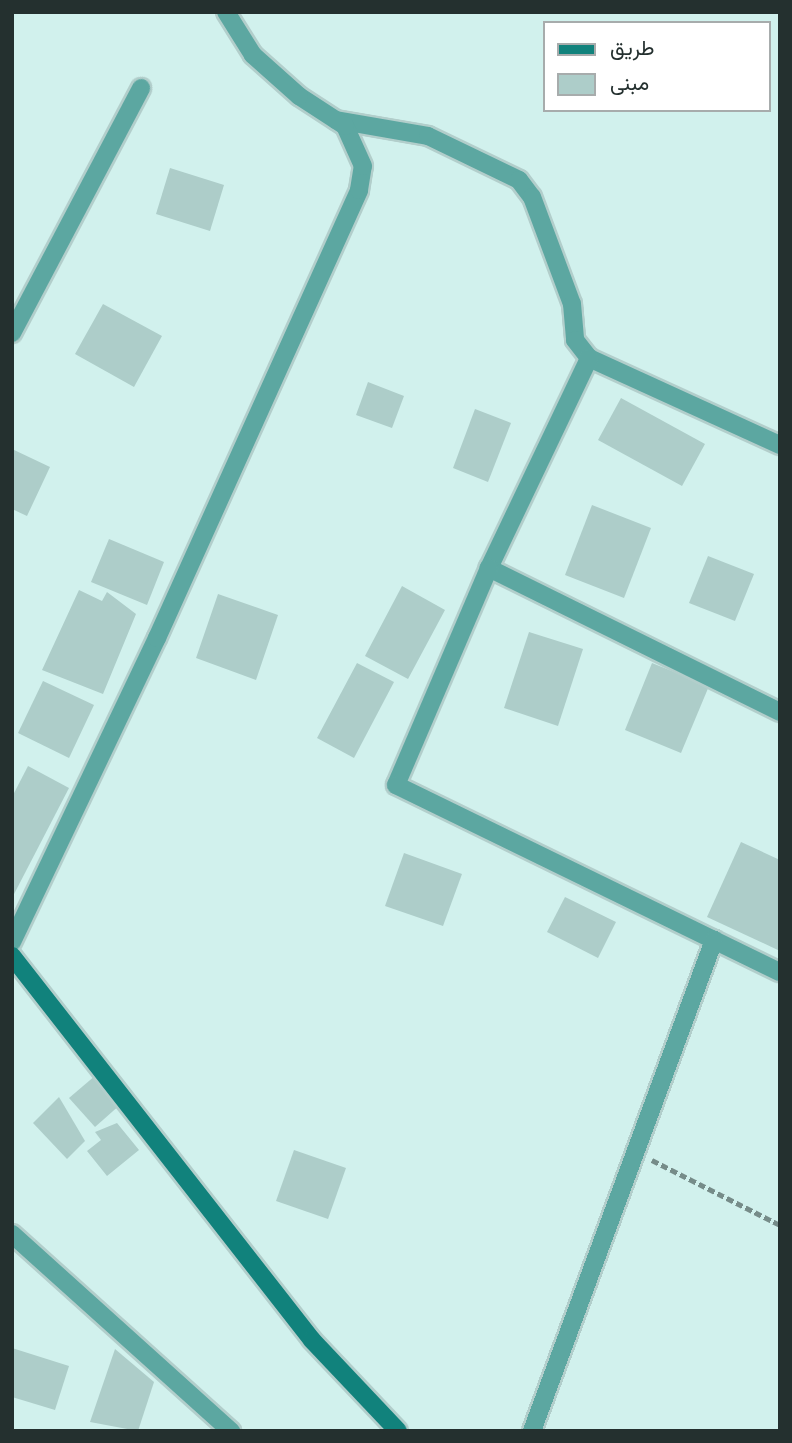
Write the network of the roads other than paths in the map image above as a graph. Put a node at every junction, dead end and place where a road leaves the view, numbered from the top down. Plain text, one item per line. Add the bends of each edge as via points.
1 (226, 12) edge
2 (141, 88) dead end
3 (336, 120) junction
4 (12, 332) edge
5 (589, 358) junction
6 (780, 445) edge
7 (489, 568) junction
8 (780, 712) edge
9 (714, 940) junction
10 (12, 942) edge
11 (12, 956) edge
12 (780, 972) edge
13 (12, 1234) edge
14 (231, 1431) edge
15 (398, 1431) edge
16 (532, 1431) edge

1 - 3 street via 253,55
2 - 4 street
3 - 5 street via 428,136 519,180 532,197 572,304 575,340
3 - 10 street via 345,126 363,166 359,190 157,638
5 - 6 street
5 - 7 street
7 - 8 street
7 - 9 street via 396,785
9 - 12 street
9 - 16 street
11 - 15 street via 312,1340
13 - 14 street

